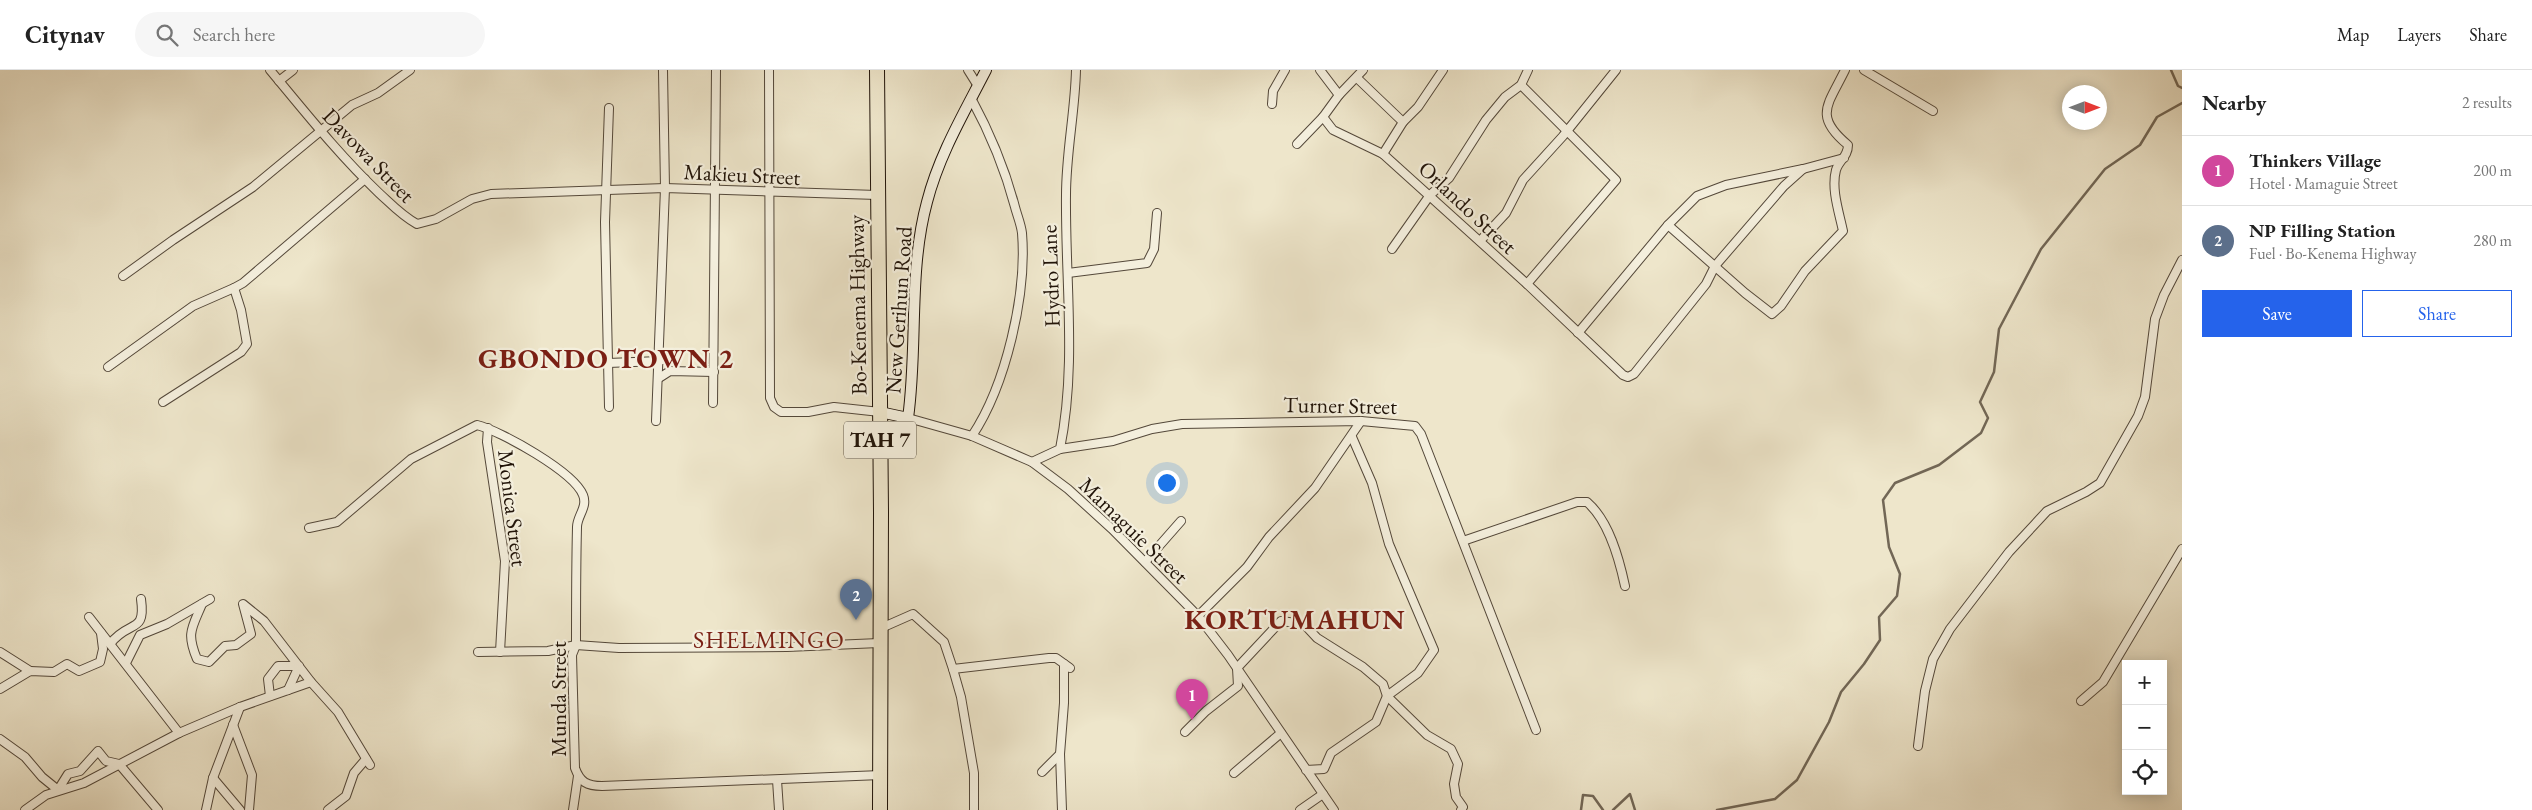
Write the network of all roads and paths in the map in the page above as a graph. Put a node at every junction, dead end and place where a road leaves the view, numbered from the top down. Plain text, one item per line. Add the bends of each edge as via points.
1 (270, 70) edge
2 (293, 70) edge
3 (410, 70) edge
4 (716, 70) edge
5 (769, 70) edge
6 (877, 70) edge
7 (968, 70) edge
8 (986, 70) edge
9 (1076, 70) edge
10 (1284, 70) edge
11 (1320, 70) edge
12 (1363, 70) edge
13 (1443, 70) edge
14 (1528, 70) edge
15 (1616, 70) edge
16 (1845, 70) edge
17 (1864, 70) edge
18 (663, 71) edge
19 (1358, 78) junction
20 (279, 81) junction
21 (1520, 84) junction
22 (978, 86) junction
23 (1339, 95) junction
24 (971, 98) junction
25 (1272, 104) dead end
26 (609, 108) dead end
27 (1933, 111) dead end
28 (1323, 117) junction
29 (1403, 122) junction
30 (322, 131) junction
31 (1566, 132) junction
32 (1297, 144) dead end
33 (1383, 154) junction
34 (1844, 158) junction
35 (1803, 169) junction
36 (365, 179) junction
37 (665, 188) junction
38 (716, 189) junction
39 (607, 192) junction
40 (768, 192) junction
41 (877, 195) junction
42 (1430, 195) junction
43 (1157, 213) dead end
44 (1668, 225) junction
45 (1480, 241) junction
46 (1392, 248) dead end
47 (2182, 260) edge
48 (1715, 266) junction
49 (1068, 273) junction
50 (123, 276) dead end
51 (1527, 284) junction
52 (234, 288) junction
53 (1578, 333) junction
54 (660, 361) junction
55 (608, 363) junction
56 (108, 367) dead end
57 (714, 372) junction
58 (659, 378) junction
59 (163, 402) dead end
60 (713, 403) dead end
61 (609, 407) dead end
62 (880, 412) junction
63 (908, 418) junction
64 (656, 421) dead end
65 (1361, 421) junction
66 (488, 428) junction
67 (972, 436) junction
68 (1352, 437) junction
69 (1060, 450) junction
70 (1032, 462) junction
71 (1181, 521) dead end
72 (309, 528) dead end
73 (1463, 541) junction
74 (2182, 549) edge
75 (1144, 562) junction
76 (1625, 586) dead end
77 (141, 599) dead end
78 (210, 599) dead end
79 (202, 604) junction
80 (1198, 616) junction
81 (89, 617) dead end
82 (101, 632) junction
83 (879, 636) junction
84 (110, 644) junction
85 (576, 646) junction
86 (0, 652) edge
87 (478, 652) dead end
88 (500, 652) junction
89 (126, 662) junction
90 (299, 666) junction
91 (1237, 668) junction
92 (953, 669) junction
93 (30, 671) junction
94 (311, 682) junction
95 (0, 689) edge
96 (288, 690) junction
97 (270, 696) junction
98 (1388, 696) junction
99 (2081, 701) dead end
100 (240, 707) junction
101 (233, 725) junction
102 (1536, 730) dead end
103 (1185, 732) dead end
104 (179, 733) junction
105 (1281, 733) junction
106 (0, 739) edge
107 (1918, 746) dead end
108 (1060, 754) junction
109 (119, 764) junction
110 (1306, 770) junction
111 (1042, 772) dead end
112 (1234, 773) dead end
113 (881, 775) junction
114 (578, 776) junction
115 (213, 778) junction
116 (777, 780) junction
117 (58, 790) junction
118 (1323, 794) junction
119 (33, 807) edge
120 (26, 810) edge
121 (158, 810) edge
122 (206, 810) edge
123 (240, 810) edge
124 (249, 810) edge
125 (328, 810) edge
126 (573, 810) edge
127 (778, 810) edge
128 (880, 810) edge
129 (974, 810) edge
130 (1062, 810) edge
131 (1300, 810) edge
132 (1334, 810) edge
133 (1461, 810) edge

1 - 20 street, Davowa Street
2 - 20 street
3 - 30 street via 378,93 352,105
4 - 38 street
5 - 40 street
6 - 41 highway, Bo-Kenema Highway / TAH 7
7 - 22 street
8 - 22 street, New Gerihun Road
9 - 49 street, Hydro Lane via 1066,173
10 - 25 street via 1273,91
11 - 23 street
12 - 19 street
13 - 29 street via 1418,107
14 - 21 street
15 - 31 street
16 - 34 street via 1825,112 1831,130 1848,145
17 - 27 street
18 - 37 street
19 - 23 street
19 - 29 street
20 - 30 street, Davowa Street
21 - 31 street
21 - 42 street via 1486,120 1449,178
22 - 24 street, New Gerihun Road
23 - 28 street
24 - 63 street, New Gerihun Road via 938,166 918,246
24 - 67 street via 1007,177 1022,232 1018,301 1001,379
26 - 39 street
28 - 32 street
28 - 33 street, Orlando Street via 1333,130
29 - 33 street
30 - 36 street, Davowa Street
30 - 50 street via 253,187
31 - 45 street via 1523,180 1506,213
31 - 51 street via 1616,180
33 - 42 street, Orlando Street
34 - 35 street
34 - 48 street via 1836,170 1835,195 1843,231 1805,271 1772,314
35 - 44 street via 1726,184 1697,196
35 - 48 street via 1784,186
36 - 39 street, Davowa Street via 406,218 417,224 436,219 472,198 492,194
36 - 52 street
37 - 38 street, Makieu Street
37 - 39 street, Makieu Street
37 - 54 street
38 - 40 street, Makieu Street
38 - 57 street
39 - 55 street
40 - 41 street, Makieu Street
40 - 62 street via 770,398 774,407 782,412 834,407
41 - 62 highway, Bo-Kenema Highway / TAH 7
42 - 45 street, Orlando Street
42 - 46 street
43 - 49 street via 1154,249 1146,263
44 - 48 street
44 - 53 street
45 - 51 street, Orlando Street
47 - 107 street via 2156,319 2145,397 2138,416 2100,483 2047,511 2009,552 1950,629 1933,660 1925,691
48 - 53 street, Orlando Street via 1706,284 1634,374 1628,377
49 - 69 street, Hydro Lane via 1069,357 1066,418
51 - 53 street, Orlando Street
52 - 56 street via 193,306
52 - 59 street via 247,344 241,352
54 - 55 street
54 - 58 street
55 - 61 street
57 - 58 street via 670,371
57 - 60 street
58 - 64 street
62 - 63 street, New Gerihun Road
62 - 83 highway, Bo-Kenema Highway / TAH 7
63 - 67 street, Mamaguie Street
65 - 68 street
65 - 69 street, Turner Street via 1182,424
65 - 73 street, Turner Street via 1415,426
66 - 72 street via 477,425 411,459 337,522
66 - 85 street, Munda Street via 520,443 574,481 583,494 585,504 577,523
66 - 88 street, Monica Street via 487,442 505,561
67 - 70 street, Mamaguie Street
68 - 80 street via 1315,488 1269,537 1247,567
68 - 98 street via 1372,482 1389,544 1434,650 1418,673
69 - 70 street
70 - 75 street, Mamaguie Street via 1068,489
71 - 75 street
73 - 76 street via 1577,502 1587,502 1594,508 1619,556
73 - 102 street, Turner Street
74 - 99 street via 2103,682
75 - 80 street, Mamaguie Street
77 - 84 street via 143,615 139,623 119,632
78 - 79 street
79 - 89 street via 140,635
79 - 90 street via 191,630 190,642 197,659 209,662 225,646 236,645 252,634 243,604 264,621
80 - 91 street, Mamaguie Street
81 - 82 street
82 - 84 street
82 - 93 street via 103,649 100,662 79,671 67,664 54,672
83 - 85 street via 787,646
83 - 92 street via 913,614 944,642
83 - 113 highway, Bo-Kenema Highway / TAH 7
84 - 89 street
85 - 88 street via 548,651
85 - 114 street, Munda Street via 572,655 572,693
86 - 93 street
87 - 88 street
89 - 104 street
90 - 94 street
90 - 96 street
90 - 97 street via 278,666 268,679
91 - 98 street via 1281,621 1288,621 1304,624 1331,649 1363,667 1383,684
91 - 103 street via 1238,686
91 - 105 street, Mamaguie Street
92 - 108 street via 1049,658 1056,658 1067,666
92 - 129 street via 974,772
93 - 95 street
94 - 96 street
94 - 125 street via 338,712 368,762 354,774 346,796
96 - 97 street
97 - 100 street
98 - 110 street via 1376,722 1331,753 1324,769
98 - 133 street via 1427,735 1451,749 1458,764 1454,784 1456,797 1463,806
100 - 101 street
100 - 104 street
101 - 115 street
101 - 124 street via 252,775
104 - 109 street
105 - 110 street, Mamaguie Street
105 - 112 street
106 - 117 street via 25,756
108 - 111 street
108 - 130 street
109 - 117 street via 84,783
109 - 117 street via 106,761 98,751 80,771 68,774
109 - 121 street
110 - 118 street, Mamaguie Street
113 - 116 street, Munda Street
113 - 128 highway, Bo-Kenema Highway / TAH 7
114 - 116 street, Munda Street via 590,786
114 - 126 street
115 - 122 street
115 - 123 street
116 - 127 street
117 - 119 street via 46,795
118 - 131 street
118 - 132 street, Mamaguie Street
119 - 120 street

